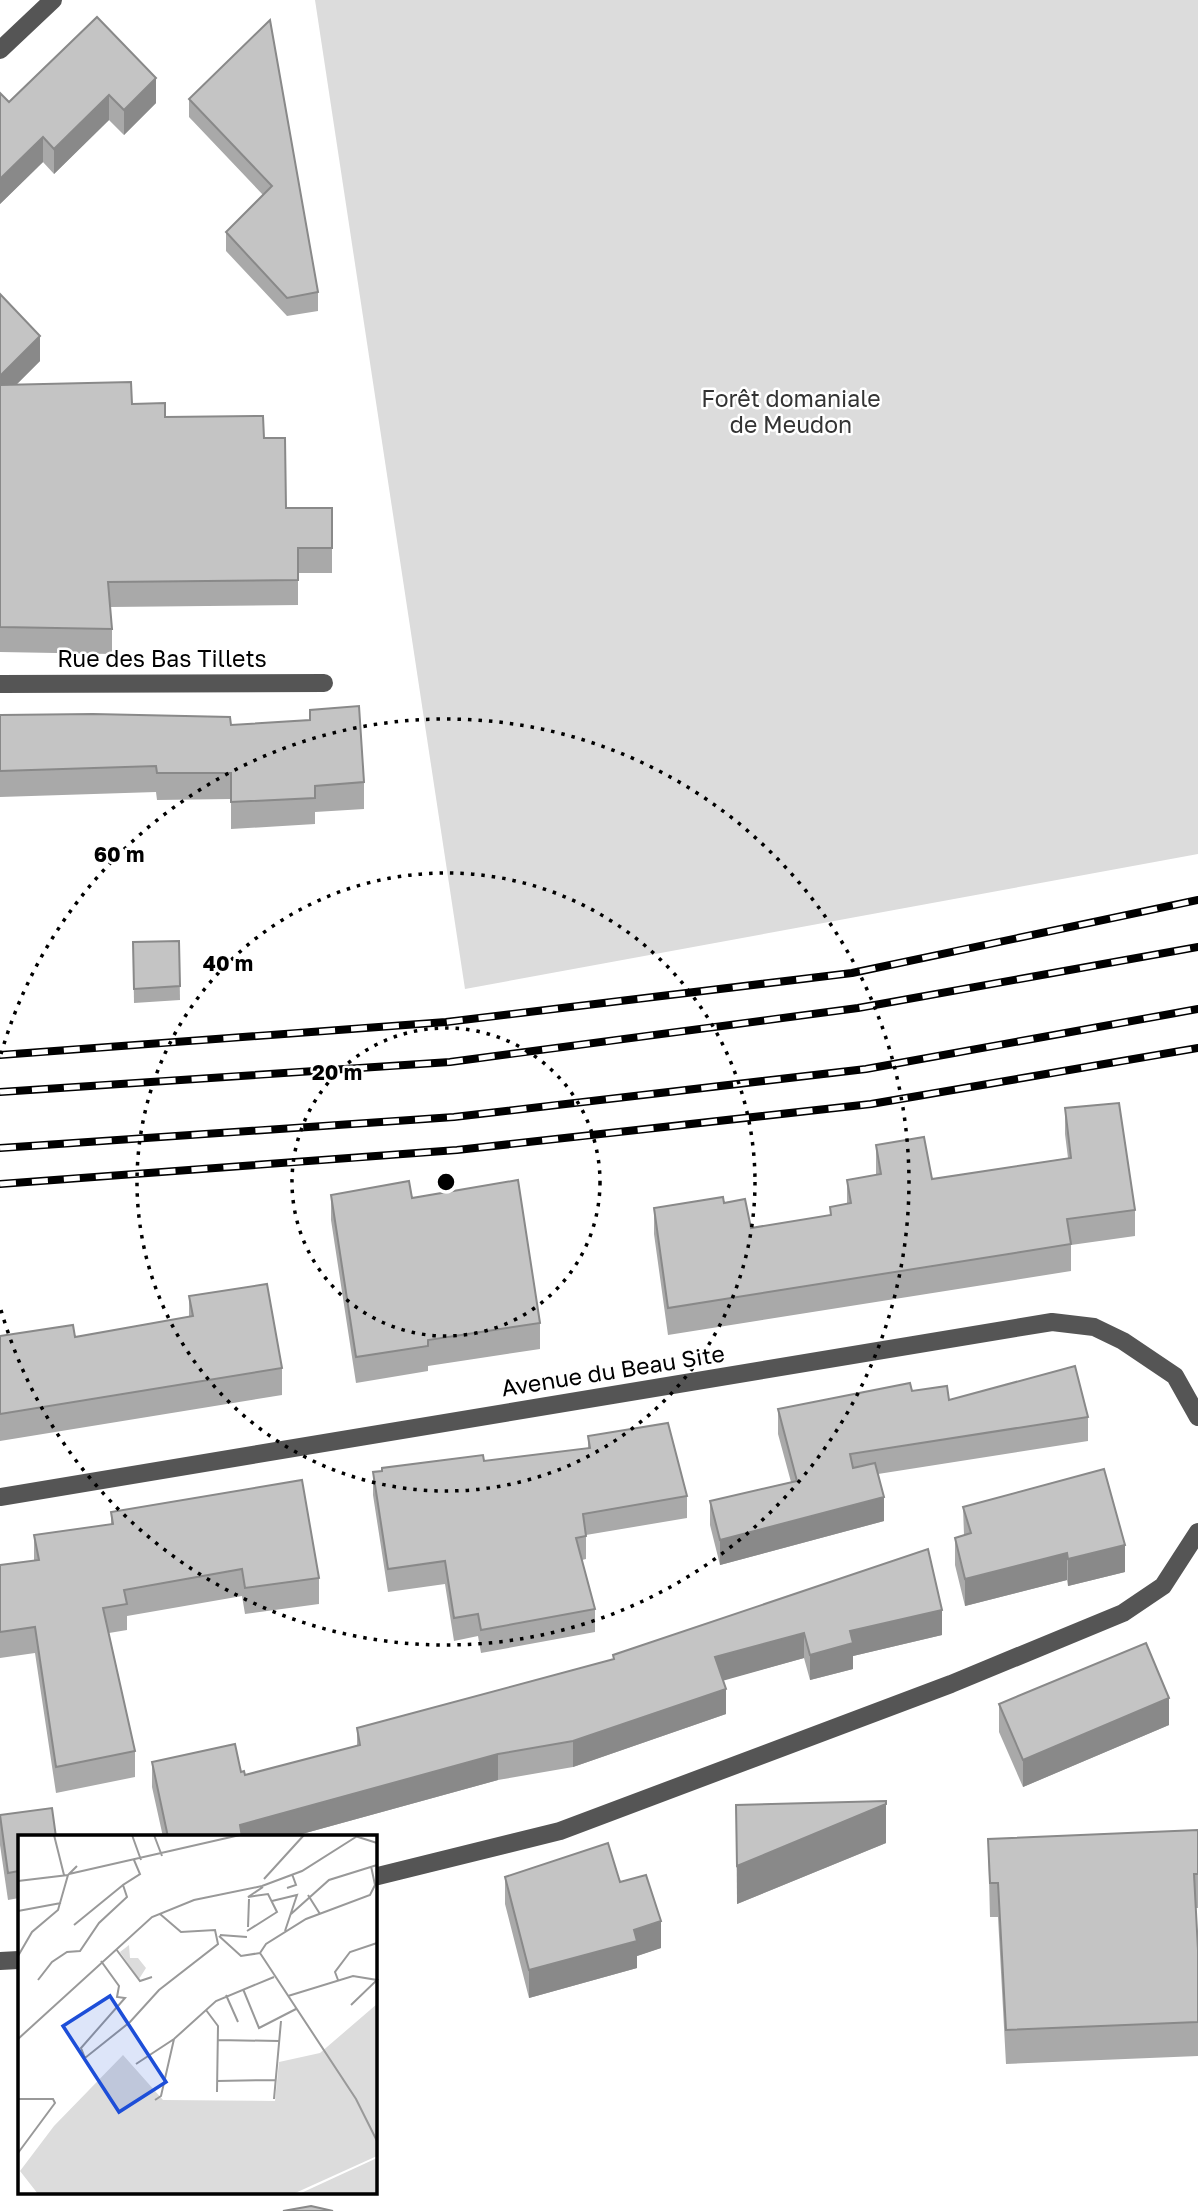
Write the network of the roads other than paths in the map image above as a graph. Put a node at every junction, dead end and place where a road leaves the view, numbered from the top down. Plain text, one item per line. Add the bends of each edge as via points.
1 (52, 0) edge
2 (0, 50) edge
3 (324, 683) dead end
4 (0, 684) edge
5 (1198, 1417) edge
6 (0, 1497) edge
7 (1198, 1532) edge
8 (376, 1876) edge
9 (18, 1960) edge
10 (0, 1961) edge

1 - 2 street
3 - 4 street, Rue des Bas Tillets
5 - 6 street, Avenue du Beau Site via 1175,1376 1123,1341 1094,1327 1052,1322
7 - 8 street via 1163,1586 1122,1613 951,1684 560,1830
9 - 10 street

